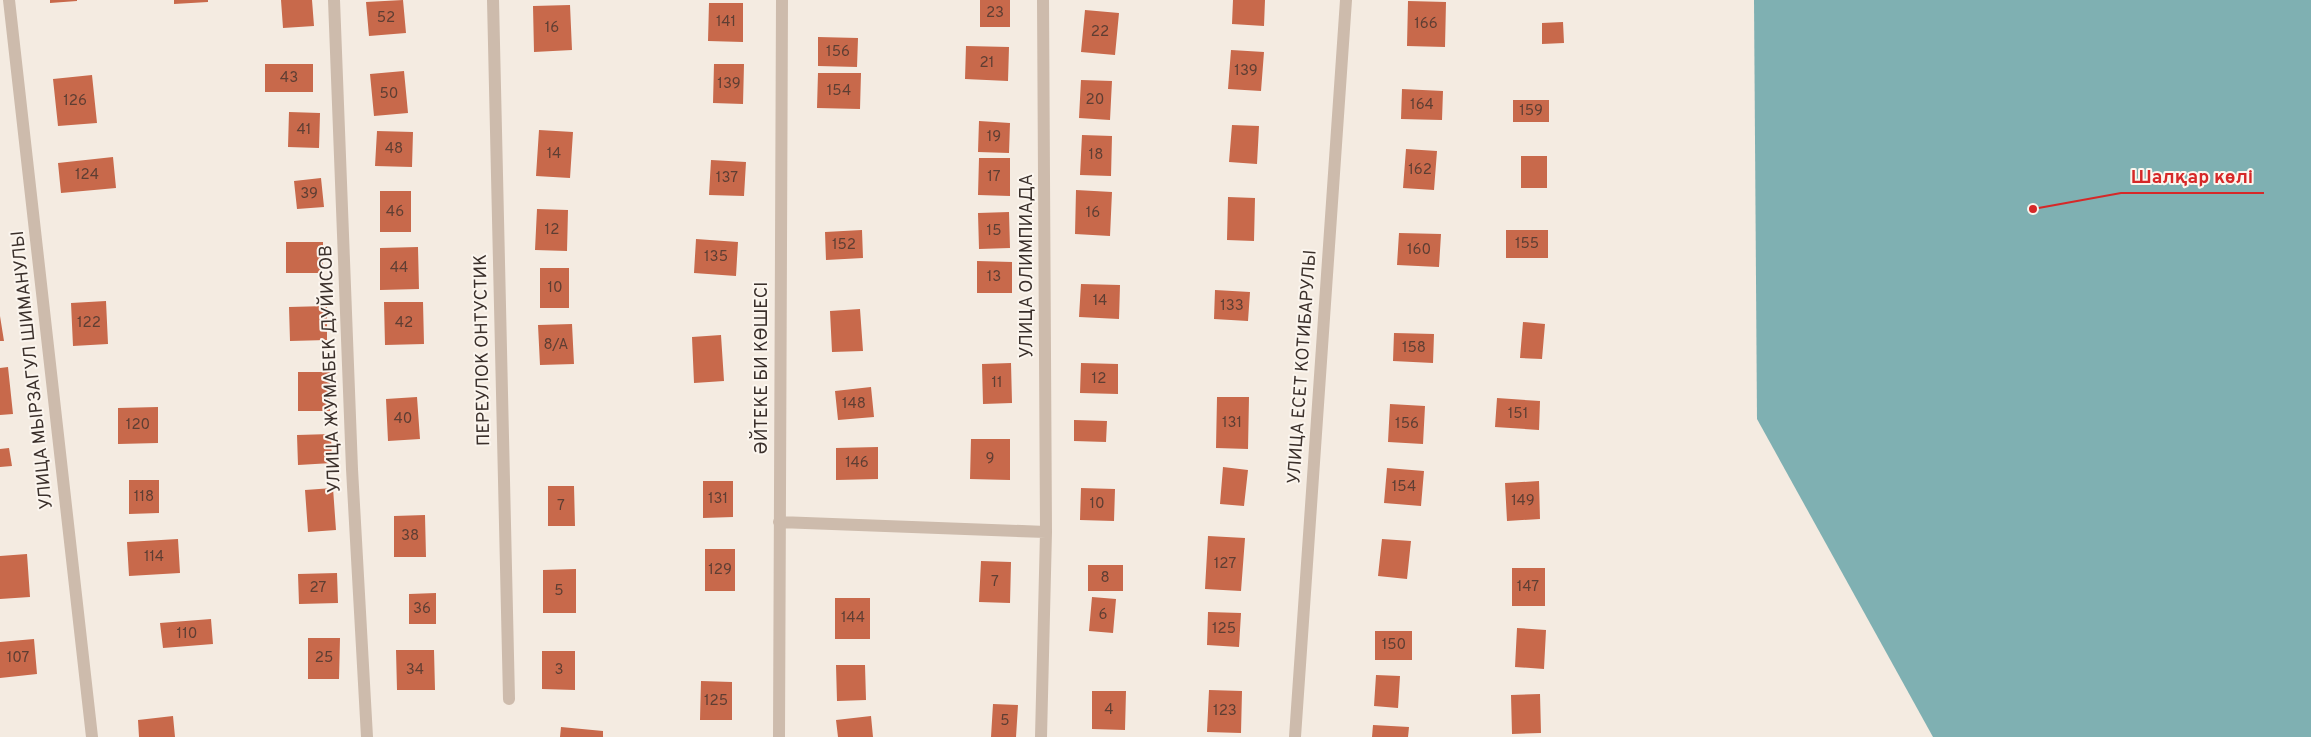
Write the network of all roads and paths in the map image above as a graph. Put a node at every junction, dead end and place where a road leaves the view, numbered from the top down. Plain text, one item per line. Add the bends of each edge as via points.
1 (9, 0) edge
2 (334, 0) edge
3 (493, 0) edge
4 (782, 0) edge
5 (1043, 0) edge
6 (1346, 0) edge
7 (779, 522) junction
8 (1046, 532) junction
9 (509, 699) dead end
10 (92, 737) edge
11 (367, 737) edge
12 (779, 737) edge
13 (1041, 737) edge
14 (1295, 737) edge

1 - 10 street, УЛИЦА МЫРЗАГУЛ ШИМАНУЛЫ
2 - 11 street, УЛИЦА ЖУМАБЕК ДУЙИСОВ via 352,468
3 - 9 street, ПЕРЕУЛОК ОНТУСТИК
4 - 7 street, ӘЙТЕКЕ БИ КӨШЕСІ
5 - 8 street, УЛИЦА ОЛИМПИАДА
6 - 14 street, УЛИЦА ЕСЕТ КОТИБАРУЛЫ
7 - 8 street
7 - 12 street, ӘЙТЕКЕ БИ КӨШЕСІ
8 - 13 street, УЛИЦА ОЛИМПИАДА

